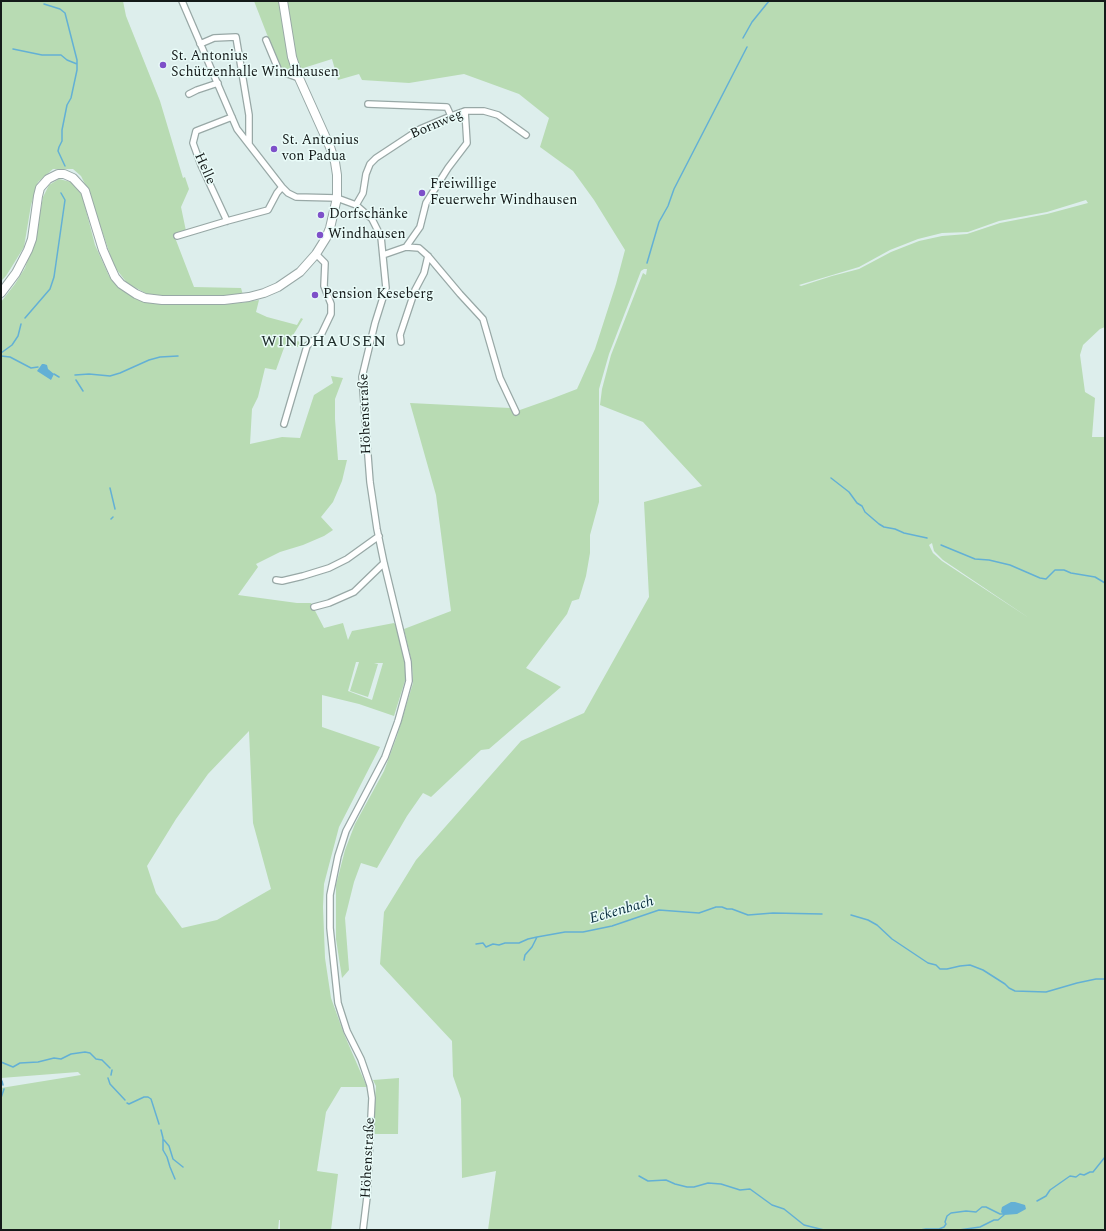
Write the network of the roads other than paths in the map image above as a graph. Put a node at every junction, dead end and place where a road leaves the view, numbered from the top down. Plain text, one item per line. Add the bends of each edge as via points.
1 (182, 1) edge
2 (283, 1) edge
3 (266, 40) dead end
4 (200, 44) junction
5 (299, 78) junction
6 (218, 83) junction
7 (189, 94) dead end
8 (368, 104) dead end
9 (465, 111) junction
10 (451, 116) junction
11 (232, 117) junction
12 (526, 135) dead end
13 (249, 144) junction
14 (282, 188) junction
15 (337, 198) junction
16 (356, 205) junction
17 (226, 220) junction
18 (177, 236) dead end
19 (406, 247) junction
20 (316, 254) junction
21 (383, 254) junction
22 (428, 256) junction
23 (1, 293) edge
24 (401, 342) dead end
25 (516, 412) dead end
26 (284, 424) dead end
27 (379, 536) junction
28 (384, 563) junction
29 (276, 580) dead end
30 (314, 606) dead end
31 (363, 1230) edge

1 - 4 street
2 - 5 main road via 292,57
3 - 5 street via 279,71
4 - 6 street
4 - 13 street via 214,38 236,37 249,115
5 - 15 main road via 335,162
6 - 7 street
6 - 11 street
8 - 10 street via 447,107
9 - 10 street, Bornweg
9 - 12 street, Bornweg via 484,111 498,115
9 - 19 street via 467,143 426,203 420,227
10 - 16 street, Bornweg via 420,129 376,158 370,164 363,193
11 - 13 street
11 - 17 street, Helle via 196,131 192,143
13 - 14 street
14 - 15 street, Höhenstraße via 296,197
14 - 17 street via 268,210
15 - 16 street, Höhenstraße
15 - 20 main road via 330,228
16 - 21 street, Höhenstraße via 372,219 380,237
17 - 18 street
19 - 21 street
19 - 22 street via 419,248
20 - 23 main road via 288,282 249,297 198,301 145,298 128,289 115,277 103,250 84,191 73,178 58,174 48,179 40,188 28,250 16,273
20 - 26 street via 325,263 324,286 332,314 321,335 307,346
21 - 27 street, Höhenstraße via 386,288 362,377 370,482
22 - 24 street via 424,273 414,290 400,335
22 - 25 street via 483,319 500,378
27 - 28 street, Höhenstraße
27 - 29 street via 347,559 329,568 282,581
28 - 30 street via 354,592 329,603
28 - 31 street, Höhenstraße via 401,628 409,681 385,757 346,832 330,895 330,928 338,1003 347,1031 361,1059 372,1098

